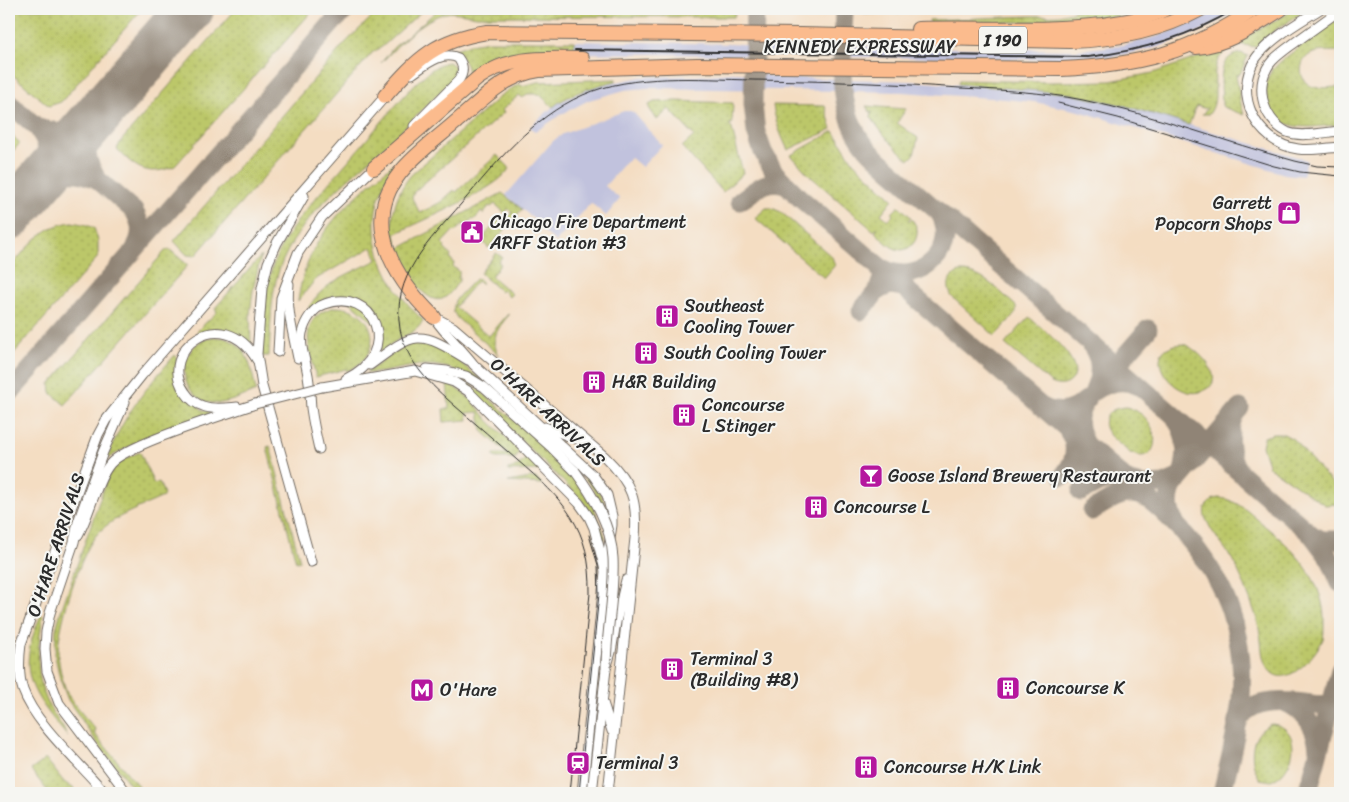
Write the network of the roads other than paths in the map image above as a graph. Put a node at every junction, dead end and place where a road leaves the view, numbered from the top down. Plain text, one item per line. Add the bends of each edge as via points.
1 (1165, 9) edge
2 (1201, 9) edge
3 (1254, 9) edge
4 (1281, 9) edge
5 (1320, 9) edge
6 (1340, 10) edge
7 (800, 35) junction
8 (1183, 48) junction
9 (663, 65) junction
10 (385, 96) junction
11 (1340, 131) edge
12 (1340, 147) edge
13 (374, 168) junction
14 (319, 172) junction
15 (298, 253) junction
16 (434, 317) junction
17 (278, 352) dead end
18 (257, 360) junction
19 (474, 365) junction
20 (362, 370) junction
21 (415, 371) junction
22 (334, 384) junction
23 (131, 388) junction
24 (246, 407) junction
25 (313, 416) junction
26 (540, 425) junction
27 (589, 443) junction
28 (319, 449) dead end
29 (635, 538) junction
30 (74, 542) junction
31 (311, 562) dead end
32 (605, 572) junction
33 (606, 669) junction
34 (602, 700) junction
35 (614, 736) junction
36 (105, 793) edge
37 (127, 793) edge
38 (582, 793) edge
39 (592, 793) edge
40 (608, 793) edge

1 - 7 highway via 1120,23 1073,28 923,29
2 - 7 highway, KENNEDY EXPRESSWAY / I 190 via 1143,32 1089,40
3 - 8 highway, KENNEDY EXPRESSWAY / I 190
4 - 8 highway via 1209,46
5 - 12 street via 1261,52 1250,69 1247,98 1256,124 1278,142 1298,149
6 - 11 street via 1274,60 1265,73 1262,90 1269,115 1288,132
7 - 10 highway, KENNEDY EXPRESSWAY / I 190 via 496,32 469,35 437,47 409,69
8 - 9 highway, KENNEDY EXPRESSWAY / I 190 via 1138,62 1101,67
9 - 13 highway via 534,59 505,63 478,78
9 - 16 highway via 539,70 519,74 501,84 406,166 388,194 382,220 384,239 390,260 402,280
10 - 13 street via 436,59 450,55 462,64 463,72 458,81
10 - 14 street
13 - 15 street via 322,217
14 - 18 street via 268,263 262,288
14 - 23 street
15 - 17 street via 281,298
15 - 25 street via 289,282 288,304
16 - 19 street, O'HARE ARRIVALS
16 - 27 street via 453,327
18 - 24 street via 240,340 218,331 192,342 179,362 179,380 185,392 201,406
18 - 31 street
19 - 20 street via 438,342 415,338 400,343
19 - 26 street, O'HARE ARRIVALS
20 - 22 street
20 - 25 street via 373,357 377,344 376,327 370,316 358,306 344,301 322,305 305,325 301,339
21 - 22 street
21 - 32 street via 454,382 468,391 579,503 594,528
21 - 33 street, bridge via 448,370 484,387 575,471 596,503 612,548
22 - 24 street, bridge
23 - 30 street, O'HARE ARRIVALS via 103,452
23 - 36 street via 98,435 20,644 20,673 24,690 37,715
24 - 30 street via 148,442 117,457 104,474
25 - 28 street
26 - 27 street
26 - 32 street, O'HARE ARRIVALS via 594,475 607,495 612,525
27 - 29 street via 616,467 629,486 636,508
29 - 33 street, bridge
29 - 35 street
30 - 37 street, O'HARE ARRIVALS via 46,632 50,680 59,703
32 - 38 street, O'HARE ARRIVALS
33 - 34 street
34 - 35 street
34 - 39 street
35 - 40 street

